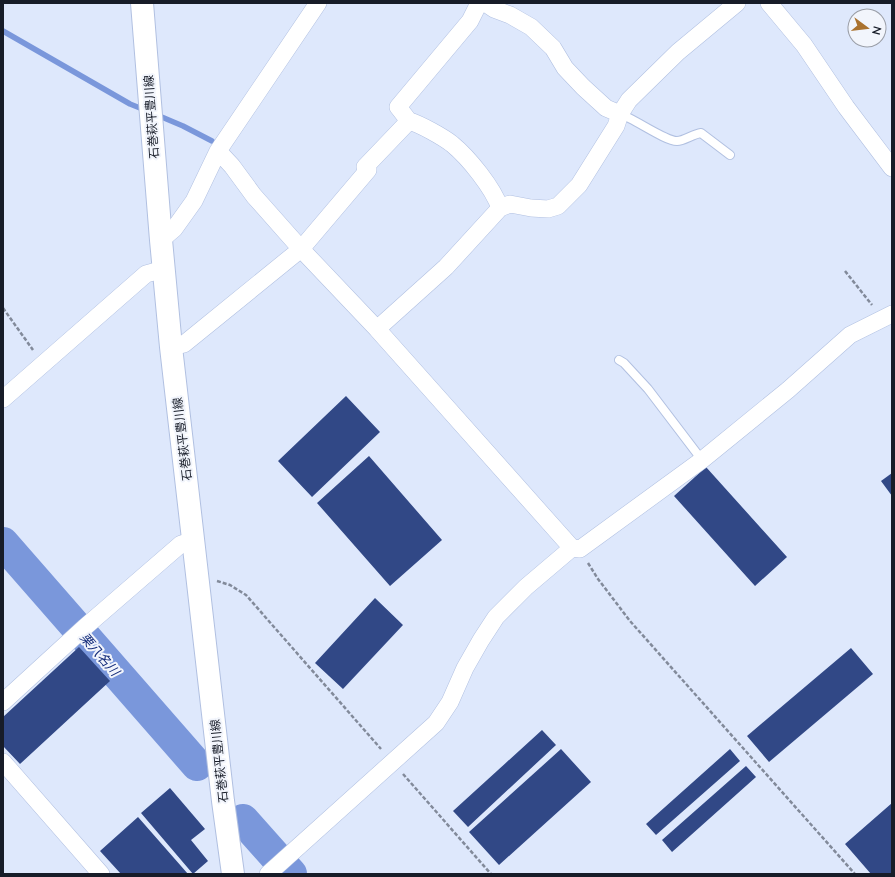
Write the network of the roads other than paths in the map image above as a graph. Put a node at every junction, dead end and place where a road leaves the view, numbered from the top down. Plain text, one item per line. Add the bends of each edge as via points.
1 (142, 3) edge
2 (318, 3) edge
3 (479, 3) edge
4 (485, 3) edge
5 (737, 3) edge
6 (769, 3) edge
7 (620, 114) junction
8 (409, 122) junction
9 (218, 151) junction
10 (730, 156) dead end
11 (892, 168) edge
12 (500, 208) junction
13 (161, 240) junction
14 (301, 249) junction
15 (164, 268) junction
16 (887, 316) edge
17 (377, 329) junction
18 (171, 347) junction
19 (619, 360) dead end
20 (3, 399) edge
21 (702, 460) junction
22 (194, 540) junction
23 (576, 549) junction
24 (3, 702) edge
25 (3, 762) edge
26 (271, 871) edge
27 (101, 874) edge
28 (233, 874) edge

1 - 13 main road, 石巻萩平豊川線
2 - 9 street
3 - 8 street via 470,21 398,107
4 - 7 street via 531,27 553,48 565,68 583,87 606,108
5 - 7 street via 678,52 629,100
6 - 11 street via 804,45
7 - 10 lane via 671,140 679,141 701,132
7 - 12 street via 616,126 579,185 558,206 548,209 510,204
8 - 12 street via 417,123 452,144 479,173
8 - 14 street via 365,167 368,170
9 - 13 street via 194,201 174,229
9 - 14 street
12 - 17 street via 446,267
13 - 15 main road, 石巻萩平豊川線
14 - 17 street
14 - 18 street via 184,344
15 - 18 main road, 石巻萩平豊川線
15 - 20 street via 146,274
16 - 21 street via 850,335 788,390
17 - 23 street
18 - 22 main road, 石巻萩平豊川線
19 - 21 lane via 648,389
21 - 23 street
22 - 24 street via 181,544
22 - 28 main road, 石巻萩平豊川線
23 - 26 street via 526,587 496,617 468,662 450,702 436,723
25 - 27 street

